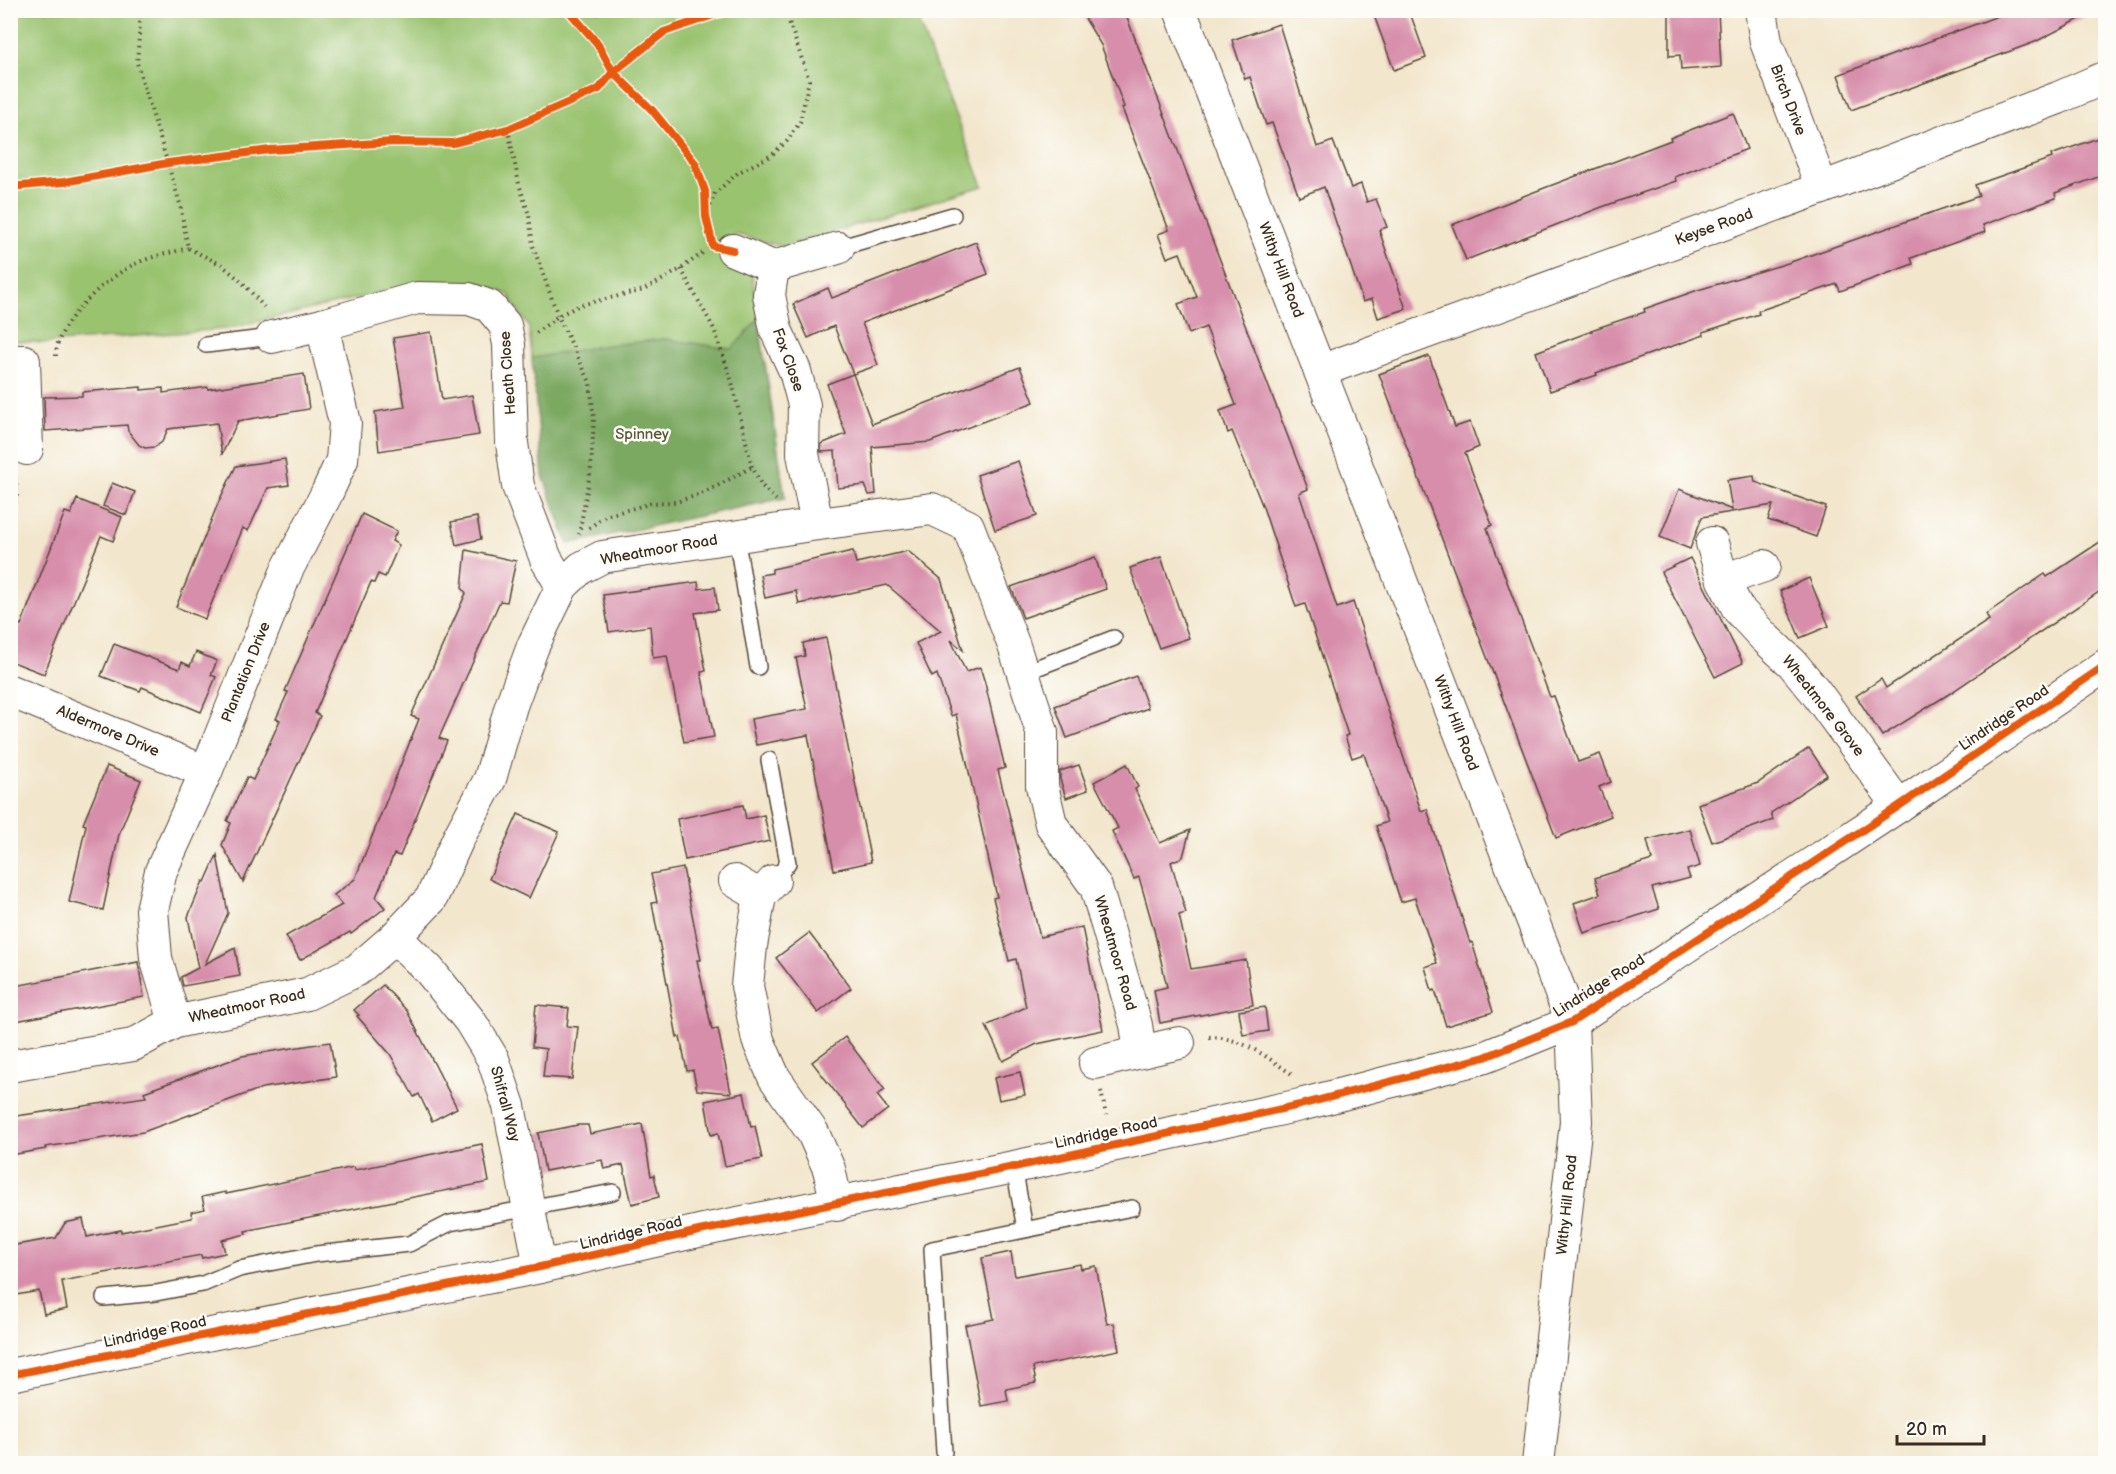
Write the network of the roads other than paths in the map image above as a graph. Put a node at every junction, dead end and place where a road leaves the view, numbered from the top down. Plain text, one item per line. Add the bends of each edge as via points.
1 (1180, 10) edge
2 (1761, 10) edge
3 (2106, 77) edge
4 (1822, 188) junction
5 (953, 214) dead end
6 (723, 248) road end
7 (838, 248) joint
8 (773, 267) junction
9 (322, 325) junction
10 (272, 337) joint
11 (206, 345) dead end
12 (17, 361) edge
13 (1320, 371) junction
14 (27, 449) dead end
15 (814, 524) junction
16 (736, 536) junction
17 (1712, 543) dead end
18 (1764, 566) dead end
19 (1723, 580) junction
20 (562, 586) junction
21 (1114, 638) dead end
22 (2106, 665) edge
23 (758, 668) dead end
24 (1023, 674) junction
25 (10, 691) edge
26 (769, 760) dead end
27 (206, 772) junction
28 (1899, 806) junction
29 (756, 886) joint
30 (395, 937) junction
31 (175, 1022) junction
32 (1572, 1022) junction
33 (1179, 1043) road end
34 (1140, 1052) junction
35 (1095, 1063) road end
36 (10, 1066) edge
37 (1014, 1167) junction
38 (613, 1192) dead end
39 (837, 1205) junction
40 (529, 1207) junction
41 (1132, 1208) dead end
42 (1025, 1229) junction
43 (540, 1267) junction
44 (104, 1298) dead end
45 (10, 1375) edge
46 (944, 1452) dead end
47 (1538, 1464) edge

1 - 13 street, Withy Hill Road
2 - 4 street, Birch Drive via 1766,42
3 - 4 street, Keyse Road
4 - 13 street, Keyse Road
5 - 7 lane
6 - 8 street
7 - 8 street
8 - 15 street, Fox Close via 769,295 776,330 795,371 804,405 803,453
9 - 10 street, Heath Close
9 - 20 street, Heath Close via 417,298 469,299 489,306 499,316 509,344 512,443 518,486 546,559
9 - 27 street, Plantation Drive via 345,423 342,460 287,570
10 - 11 lane
12 - 14 street
13 - 32 street, Withy Hill Road
15 - 16 street, Wheatmoor Road
15 - 24 street, Wheatmoor Road via 933,509 968,526
16 - 20 street, Wheatmoor Road via 602,557 581,568
16 - 23 lane
17 - 19 street, Wheatmore Grove
18 - 19 street
19 - 28 street, Wheatmore Grove via 1738,609 1803,677
20 - 30 street, Wheatmoor Road via 533,646 489,779 431,899
21 - 24 lane
22 - 28 street, Lindridge Road
24 - 34 street, Wheatmoor Road via 1042,732 1042,786 1051,824 1096,887 1136,1025
25 - 27 street, Aldermore Drive
26 - 29 lane via 788,863
27 - 31 street, Plantation Drive via 161,871 152,910 156,958
28 - 32 street, Lindridge Road
29 - 39 street via 747,986 758,1040 774,1077 813,1133 829,1169
30 - 31 street, Wheatmoor Road via 357,970 307,994
30 - 40 street, Shifrall Way via 429,970 470,1021 493,1059 509,1106
31 - 36 street, Wheatmoor Road via 133,1045
32 - 37 street, Lindridge Road via 1485,1057 1327,1098
32 - 47 street, Withy Hill Road via 1576,1122
33 - 34 street
34 - 35 street
37 - 39 street, Lindridge Road
37 - 42 lane
38 - 40 lane
39 - 43 street, Lindridge Road
40 - 43 street, Shifrall Way
40 - 44 lane via 450,1223 409,1244 316,1254 239,1269 203,1284
41 - 42 lane
42 - 46 lane via 932,1249
43 - 45 street, Lindridge Road

